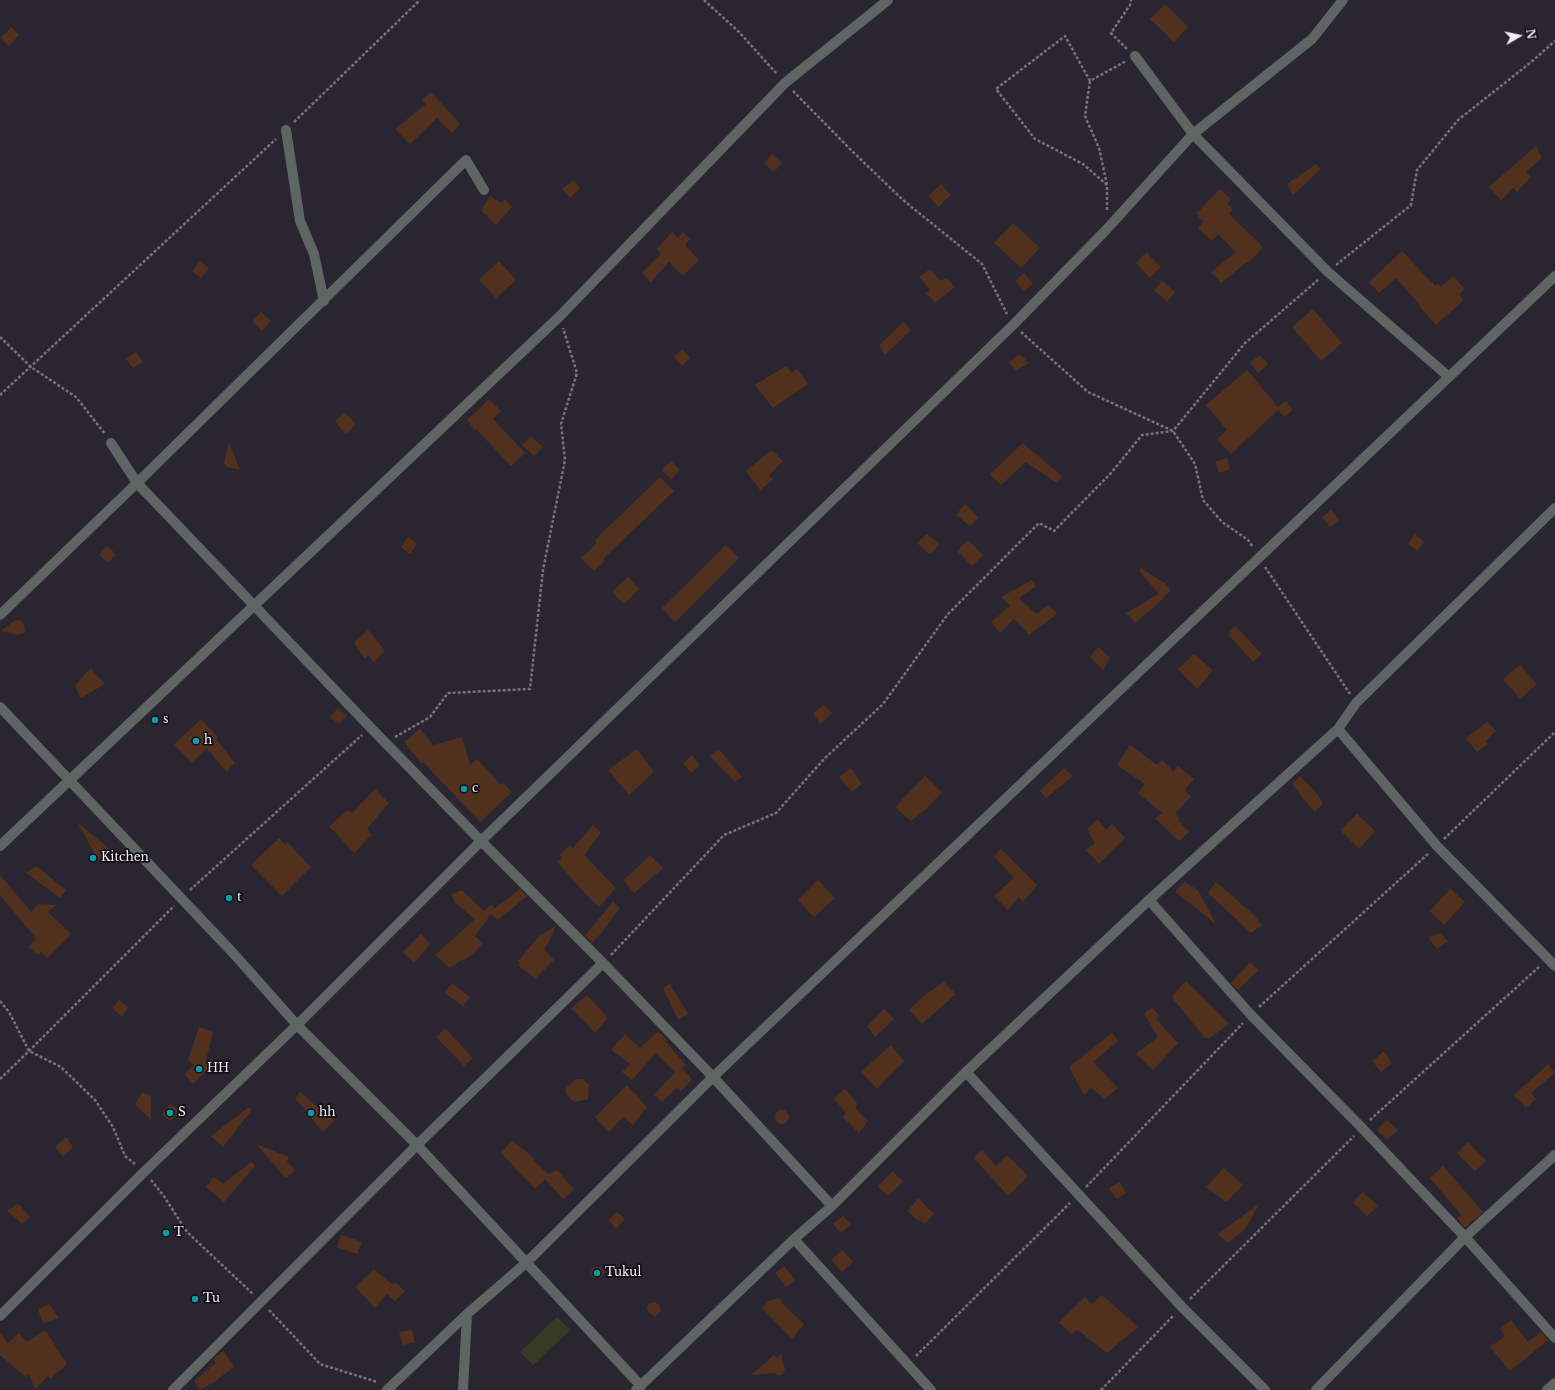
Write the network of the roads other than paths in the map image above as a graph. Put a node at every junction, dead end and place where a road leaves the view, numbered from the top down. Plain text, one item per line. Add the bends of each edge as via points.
1 (888, 0) edge
2 (1343, 0) edge
3 (1135, 56) road end
4 (286, 130) road end
5 (1193, 134) junction
6 (484, 190) dead end
7 (1555, 276) edge
8 (324, 301) junction
9 (1449, 377) junction
10 (111, 443) road end
11 (137, 483) junction
12 (1555, 508) edge
13 (254, 606) junction
14 (0, 615) edge
15 (0, 707) edge
16 (1338, 729) junction
17 (70, 781) junction
18 (481, 841) junction
19 (0, 846) edge
20 (1149, 900) junction
21 (603, 963) junction
22 (1551, 963) edge
23 (298, 1025) junction
24 (966, 1072) junction
25 (713, 1077) junction
26 (417, 1145) junction
27 (1555, 1155) edge
28 (832, 1206) junction
29 (1466, 1237) junction
30 (794, 1240) junction
31 (526, 1263) junction
32 (467, 1314) junction
33 (0, 1316) edge
34 (1555, 1338) edge
35 (1555, 1383) edge
36 (385, 1387) edge
37 (639, 1388) edge
38 (173, 1390) edge
39 (463, 1390) edge
40 (931, 1390) edge
41 (1265, 1390) edge
42 (1316, 1390) edge
43 (1548, 1390) edge

1 - 13 street via 785,83 560,316
2 - 5 street via 1312,39
3 - 5 street
4 - 8 street via 300,221 314,254
5 - 9 street via 1328,272
5 - 18 street via 1106,230 1013,325
6 - 8 street via 466,160
7 - 9 street
8 - 11 street
9 - 25 street
10 - 11 street
11 - 13 street
11 - 14 street
12 - 16 street via 1356,703
13 - 17 street
13 - 18 street
15 - 17 street
16 - 20 street
16 - 22 street via 1437,846
17 - 19 street
17 - 23 street
18 - 21 street
18 - 23 street
20 - 24 street
20 - 29 street via 1251,1014
21 - 25 street
21 - 26 street
23 - 26 street
23 - 33 street via 144,1172
24 - 28 street
24 - 41 street via 1182,1307
25 - 28 street
25 - 31 street
26 - 31 street
26 - 38 street
27 - 29 street
28 - 30 street
29 - 34 street
29 - 42 street
30 - 37 street
30 - 40 street
31 - 32 street
31 - 37 street
32 - 36 street
32 - 39 street
35 - 43 street

